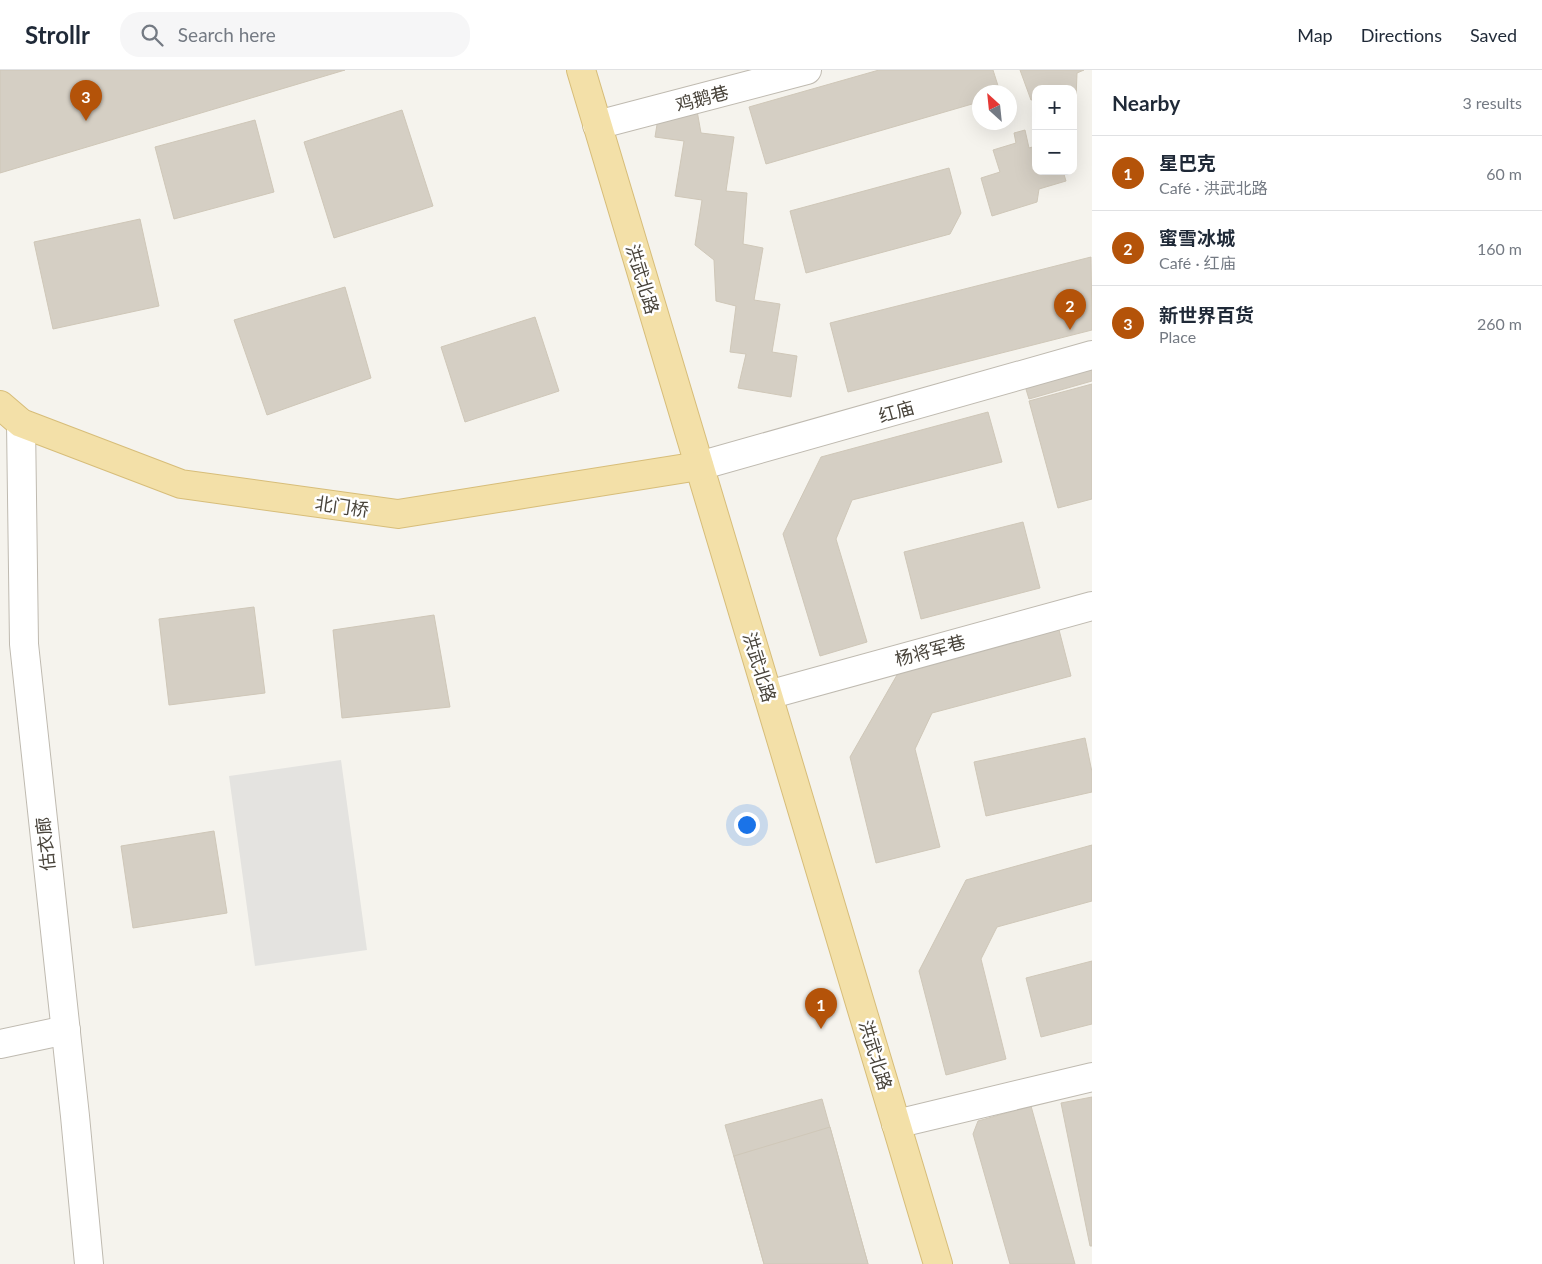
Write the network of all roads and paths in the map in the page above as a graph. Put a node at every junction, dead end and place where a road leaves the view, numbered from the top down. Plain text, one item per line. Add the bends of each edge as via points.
1 (581, 70) edge
2 (807, 70) edge
3 (597, 125) junction
4 (1092, 355) edge
5 (0, 404) edge
6 (21, 423) junction
7 (699, 466) junction
8 (1092, 606) edge
9 (768, 695) junction
10 (66, 1030) junction
11 (0, 1044) edge
12 (1092, 1077) edge
13 (896, 1124) junction
14 (88, 1264) edge
15 (938, 1264) edge

1 - 3 main road, 洪武北路
2 - 3 street, 鸡鹅巷
3 - 7 main road, 洪武北路
4 - 7 street, 红庙
5 - 6 main road, 北门桥
6 - 7 main road, 北门桥 via 181,484 398,514
6 - 10 street, 估衣廊 via 24,644
7 - 9 main road, 洪武北路
8 - 9 street, 杨将军巷
9 - 13 main road, 洪武北路
10 - 11 street
10 - 14 street, 估衣廊
12 - 13 street
13 - 15 main road, 洪武北路

